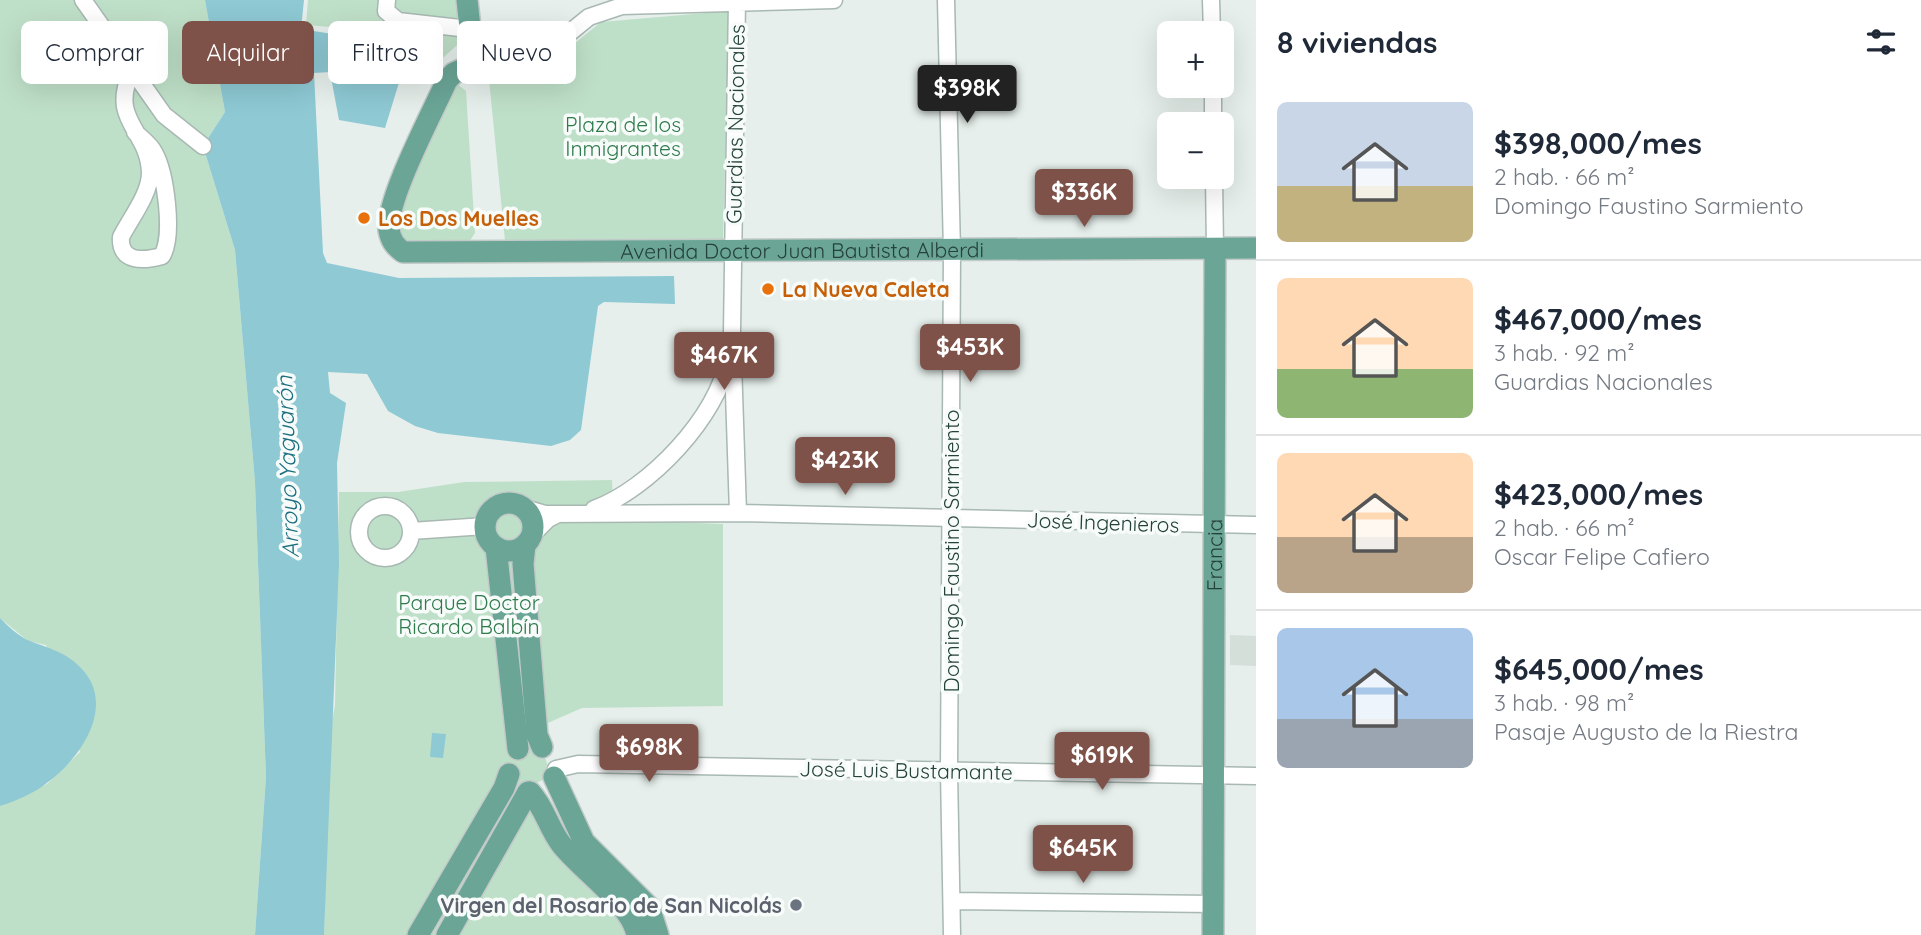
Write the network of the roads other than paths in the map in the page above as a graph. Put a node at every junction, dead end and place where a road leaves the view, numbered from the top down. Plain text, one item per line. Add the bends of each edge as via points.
1 (83, 0) edge
2 (387, 0) edge
3 (467, 0) edge
4 (834, 0) edge
5 (946, 0) edge
6 (1211, 0) edge
7 (737, 2) edge
8 (598, 6) edge
9 (97, 21) edge
10 (468, 21) edge
11 (1212, 21) edge
12 (576, 25) edge
13 (457, 28) edge
14 (457, 73) edge
15 (126, 84) edge
16 (140, 84) edge
17 (135, 132) junction
18 (203, 146) dead end
19 (1214, 189) edge
20 (1215, 248) junction
21 (1256, 248) edge
22 (733, 251) junction
23 (952, 251) junction
24 (732, 332) junction
25 (705, 413) junction
26 (735, 420) junction
27 (524, 508) junction
28 (585, 512) junction
29 (738, 513) junction
30 (558, 514) junction
31 (951, 518) junction
32 (1256, 525) edge
33 (485, 526) junction
34 (1214, 526) junction
35 (411, 531) dead end
36 (528, 541) junction
37 (496, 547) junction
38 (542, 747) junction
39 (518, 749) junction
40 (949, 771) junction
41 (555, 773) junction
42 (509, 774) junction
43 (1214, 775) junction
44 (1256, 776) edge
45 (529, 792) junction
46 (953, 901) junction
47 (1213, 905) junction
48 (418, 935) edge
49 (447, 935) edge
50 (637, 935) edge
51 (658, 935) edge
52 (952, 935) edge
53 (1213, 935) edge

1 - 9 street
2 - 13 street via 386,11 398,21
3 - 10 main road
4 - 7 street
5 - 23 street, Domingo Faustino Sarmiento
6 - 11 street
7 - 8 street
7 - 22 street, Guardias Nacionales
8 - 12 street
14 - 22 main road, Avenida Doctor Juan Bautista Alberdi via 447,79 396,195 389,228 394,245 403,252
15 - 17 street via 123,106
16 - 18 street via 164,115
17 - 17 street via 150,173 120,246 124,254 138,261 162,256 169,245 163,177 154,150
19 - 20 street, Francia
20 - 21 main road, Avenida Doctor Juan Bautista Alberdi
20 - 23 main road, Avenida Doctor Juan Bautista Alberdi
20 - 34 main road, Francia
22 - 23 main road, Avenida Doctor Juan Bautista Alberdi
22 - 24 street, Guardias Nacionales
23 - 31 street, Domingo Faustino Sarmiento
24 - 25 street, Guardias Nacionales via 721,384
24 - 26 street, Guardias Nacionales
25 - 26 street via 718,409
25 - 28 street, Guardias Nacionales via 648,476 618,499
26 - 29 street, Guardias Nacionales
27 - 30 street
27 - 33 main road via 510,502 495,506
27 - 36 main road via 533,524
28 - 29 street, José Ingenieros
28 - 30 street
29 - 31 street, José Ingenieros
30 - 36 street
31 - 34 street, José Ingenieros
31 - 40 street, Domingo Faustino Sarmiento
32 - 34 street, José Ingenieros
33 - 35 street
33 - 37 main road
34 - 43 main road, Francia
36 - 37 main road via 511,551
36 - 38 main road via 523,564 537,735
37 - 39 main road
38 - 39 main road via 532,744
38 - 41 main road via 552,756
39 - 42 main road via 510,760
40 - 41 street, José Luis Bustamante via 578,764
40 - 43 street, José Luis Bustamante
40 - 46 street, Domingo Faustino Sarmiento
41 - 45 main road via 547,787
41 - 51 main road via 584,842 649,907
42 - 45 main road via 516,786
42 - 48 main road
43 - 44 street, José Luis Bustamante
43 - 47 main road, Francia
45 - 49 main road
45 - 50 main road via 543,806 560,843 629,917
46 - 47 street
46 - 52 street, Domingo Faustino Sarmiento
47 - 53 main road, Francia

